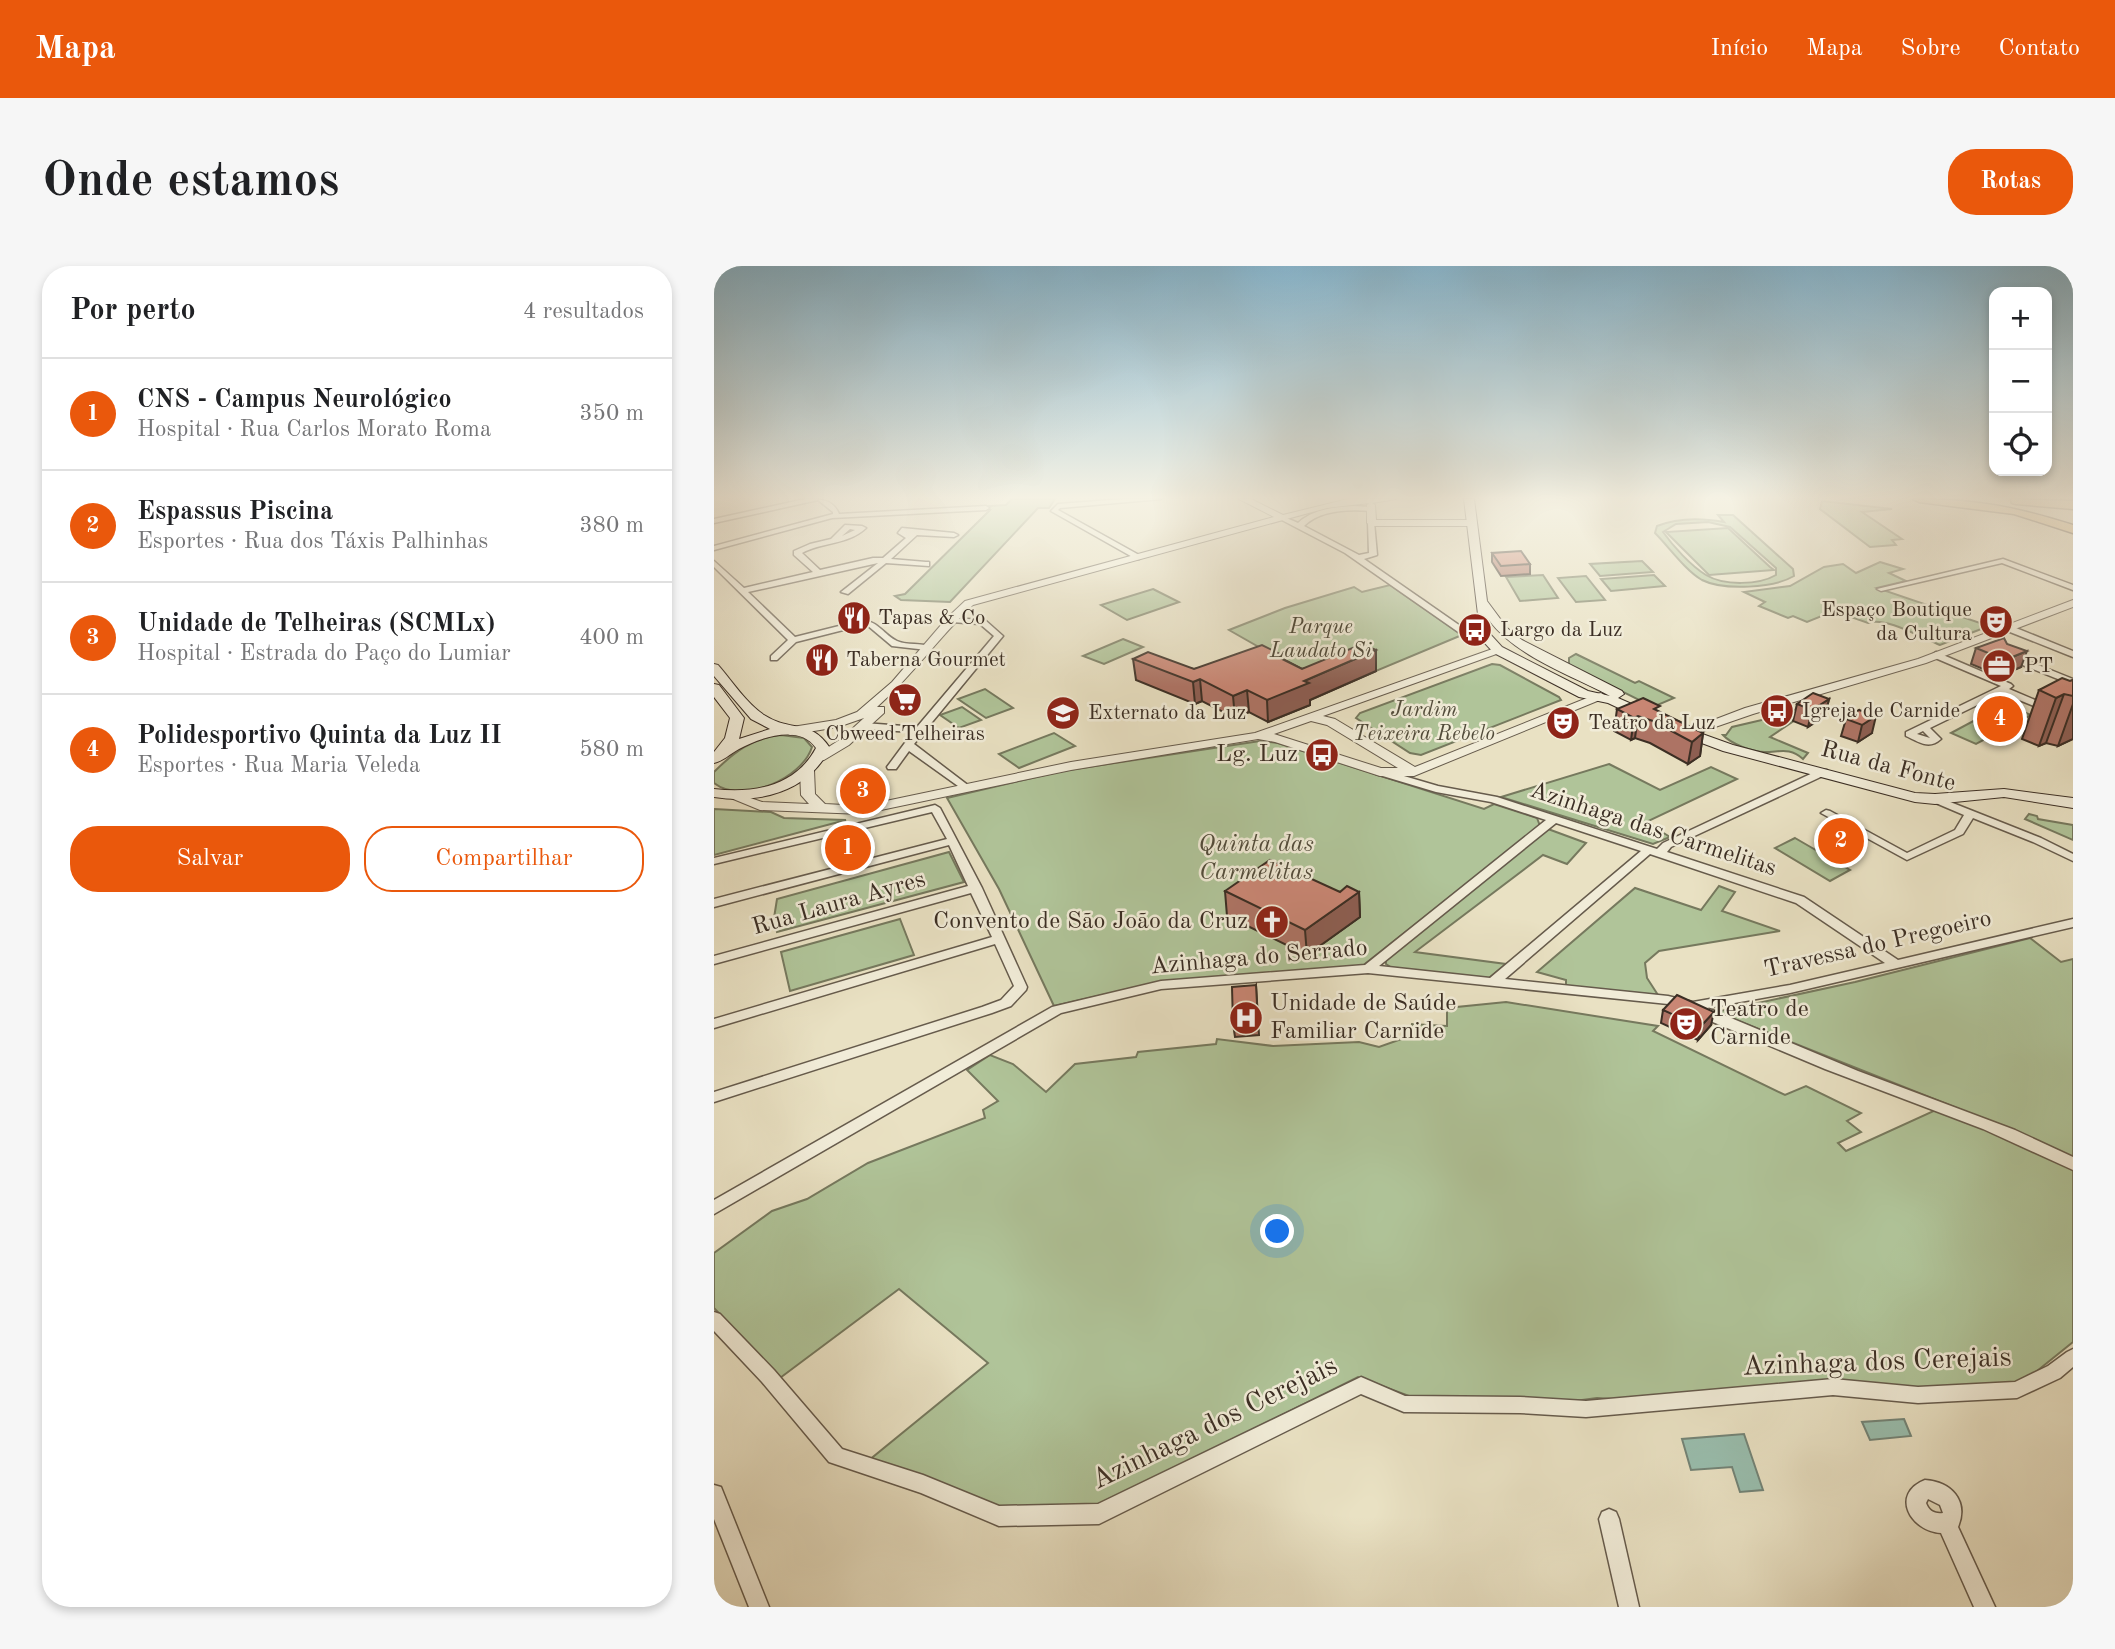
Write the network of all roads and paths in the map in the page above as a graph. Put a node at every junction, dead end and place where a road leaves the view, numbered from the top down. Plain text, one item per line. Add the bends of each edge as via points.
1 (807, 562) edge
2 (867, 562) edge
3 (882, 562) joint
4 (1119, 562) edge
5 (1363, 562) edge
6 (1477, 562) edge
7 (2000, 562) edge
8 (2005, 562) edge
9 (714, 563) edge
10 (926, 565) dead end
11 (820, 573) junction
12 (2073, 588) edge
13 (1881, 589) dead end
14 (743, 591) junction
15 (845, 592) dead end
16 (1483, 603) junction
17 (2073, 603) edge
18 (951, 621) junction
19 (2014, 626) junction
20 (1485, 636) junction
21 (793, 640) junction
22 (2073, 645) edge
23 (928, 647) junction
24 (1499, 650) junction
25 (1532, 650) junction
26 (2073, 654) edge
27 (1936, 655) junction
28 (2006, 655) edge
29 (774, 658) dead end
30 (714, 668) edge
31 (2072, 681) edge
32 (897, 684) junction
33 (714, 688) edge
34 (2001, 689) junction
35 (1601, 692) junction
36 (1315, 718) junction
37 (2073, 719) edge
38 (1299, 723) junction
39 (864, 726) junction
40 (1924, 727) dead end
41 (920, 730) junction
42 (787, 731) junction
43 (1688, 732) junction
44 (1257, 736) junction
45 (1293, 744) junction
46 (908, 745) junction
47 (717, 756) edge
48 (819, 757) junction
49 (892, 766) dead end
50 (807, 770) junction
51 (1380, 772) junction
52 (1414, 772) junction
53 (1823, 772) junction
54 (965, 788) junction
55 (1436, 789) junction
56 (714, 793) edge
57 (732, 796) junction
58 (714, 799) edge
59 (1935, 799) junction
60 (2073, 803) edge
61 (821, 808) junction
62 (1826, 813) dead end
63 (1970, 814) junction
64 (1554, 819) junction
65 (953, 841) junction
66 (1654, 852) junction
67 (2073, 858) edge
68 (714, 861) edge
69 (976, 888) junction
70 (714, 903) edge
71 (2073, 923) edge
72 (1000, 939) junction
73 (714, 961) edge
74 (1897, 965) junction
75 (1368, 969) junction
76 (1492, 983) junction
77 (1693, 1006) junction
78 (714, 1024) edge
79 (714, 1097) edge
80 (2073, 1164) edge
81 (714, 1208) edge
82 (714, 1319) edge
83 (2073, 1357) edge
84 (714, 1494) edge
85 (1609, 1519) dead end
86 (1947, 1523) dead end
87 (758, 1607) edge
88 (1629, 1607) edge
89 (1985, 1607) edge

1 - 11 street
2 - 11 street
3 - 10 street
3 - 15 street
4 - 18 street via 980,599
5 - 20 street via 1467,634
6 - 16 main road
7 - 13 street
8 - 12 street
9 - 14 street
11 - 14 street
14 - 21 street
16 - 20 main road
16 - 25 main road via 1503,631
17 - 19 street
18 - 23 street
18 - 41 street via 982,622 999,636
19 - 22 street
19 - 26 street
19 - 27 street
20 - 24 main road
21 - 23 street via 866,622 895,644
21 - 29 street
23 - 32 street
24 - 25 main road
24 - 35 main road via 1584,694
24 - 36 street
25 - 35 main road
27 - 34 street via 2008,686
27 - 43 street
28 - 31 street
30 - 42 main road via 750,710 767,724
32 - 39 street
32 - 42 street via 861,715
33 - 47 main road via 738,722 732,739
34 - 37 street
34 - 40 street
35 - 43 main road, Rua da Fonte
35 - 43 main road, Rua da Fonte
35 - 52 street
36 - 38 street
36 - 52 street via 1331,722
38 - 44 street
38 - 45 street via 1286,732
39 - 41 street
39 - 48 street
41 - 46 street
42 - 47 main road via 751,737
42 - 48 main road via 811,734 819,740 823,748
43 - 53 main road, Rua da Fonte via 1728,748
44 - 45 street
44 - 54 street
45 - 51 street
46 - 49 street
46 - 54 street
48 - 50 main road
50 - 57 main road via 770,790
50 - 61 street via 808,795
51 - 52 street
51 - 55 street, Azinhaga das Carmelitas
52 - 55 street
53 - 59 main road, Rua da Fonte
53 - 66 street
54 - 61 street via 862,810
55 - 64 street, Azinhaga das Carmelitas via 1493,799
56 - 57 main road
57 - 58 main road
57 - 61 street via 760,806
59 - 60 main road via 2004,793
59 - 63 street, Rua da Fonte
62 - 63 street via 1908,857 1959,832
63 - 67 street, Rua da Fonte
64 - 66 street, Azinhaga das Carmelitas
64 - 75 street
65 - 68 street via 935,807
65 - 69 street
65 - 70 street
66 - 74 street, Azinhaga das Carmelitas via 1800,900
66 - 76 street
69 - 72 street
69 - 73 street, Rua Laura Ayres
71 - 74 street, Travessa do Pregoeiro
72 - 78 street
72 - 79 street via 1021,987 1006,1003
74 - 77 street, Travessa do Pregoeiro
75 - 76 street, Azinhaga do Serrado
75 - 81 street, Azinhaga do Serrado via 1161,985 1057,1010
76 - 77 street, Azinhaga do Serrado
77 - 80 street via 2025,1139
82 - 83 street, Azinhaga dos Cerejais via 836,1456 923,1484 999,1516 1099,1514 1361,1385 1404,1404 1586,1409 1833,1387 1918,1395 2017,1390
84 - 87 street
85 - 88 street
86 - 89 street

